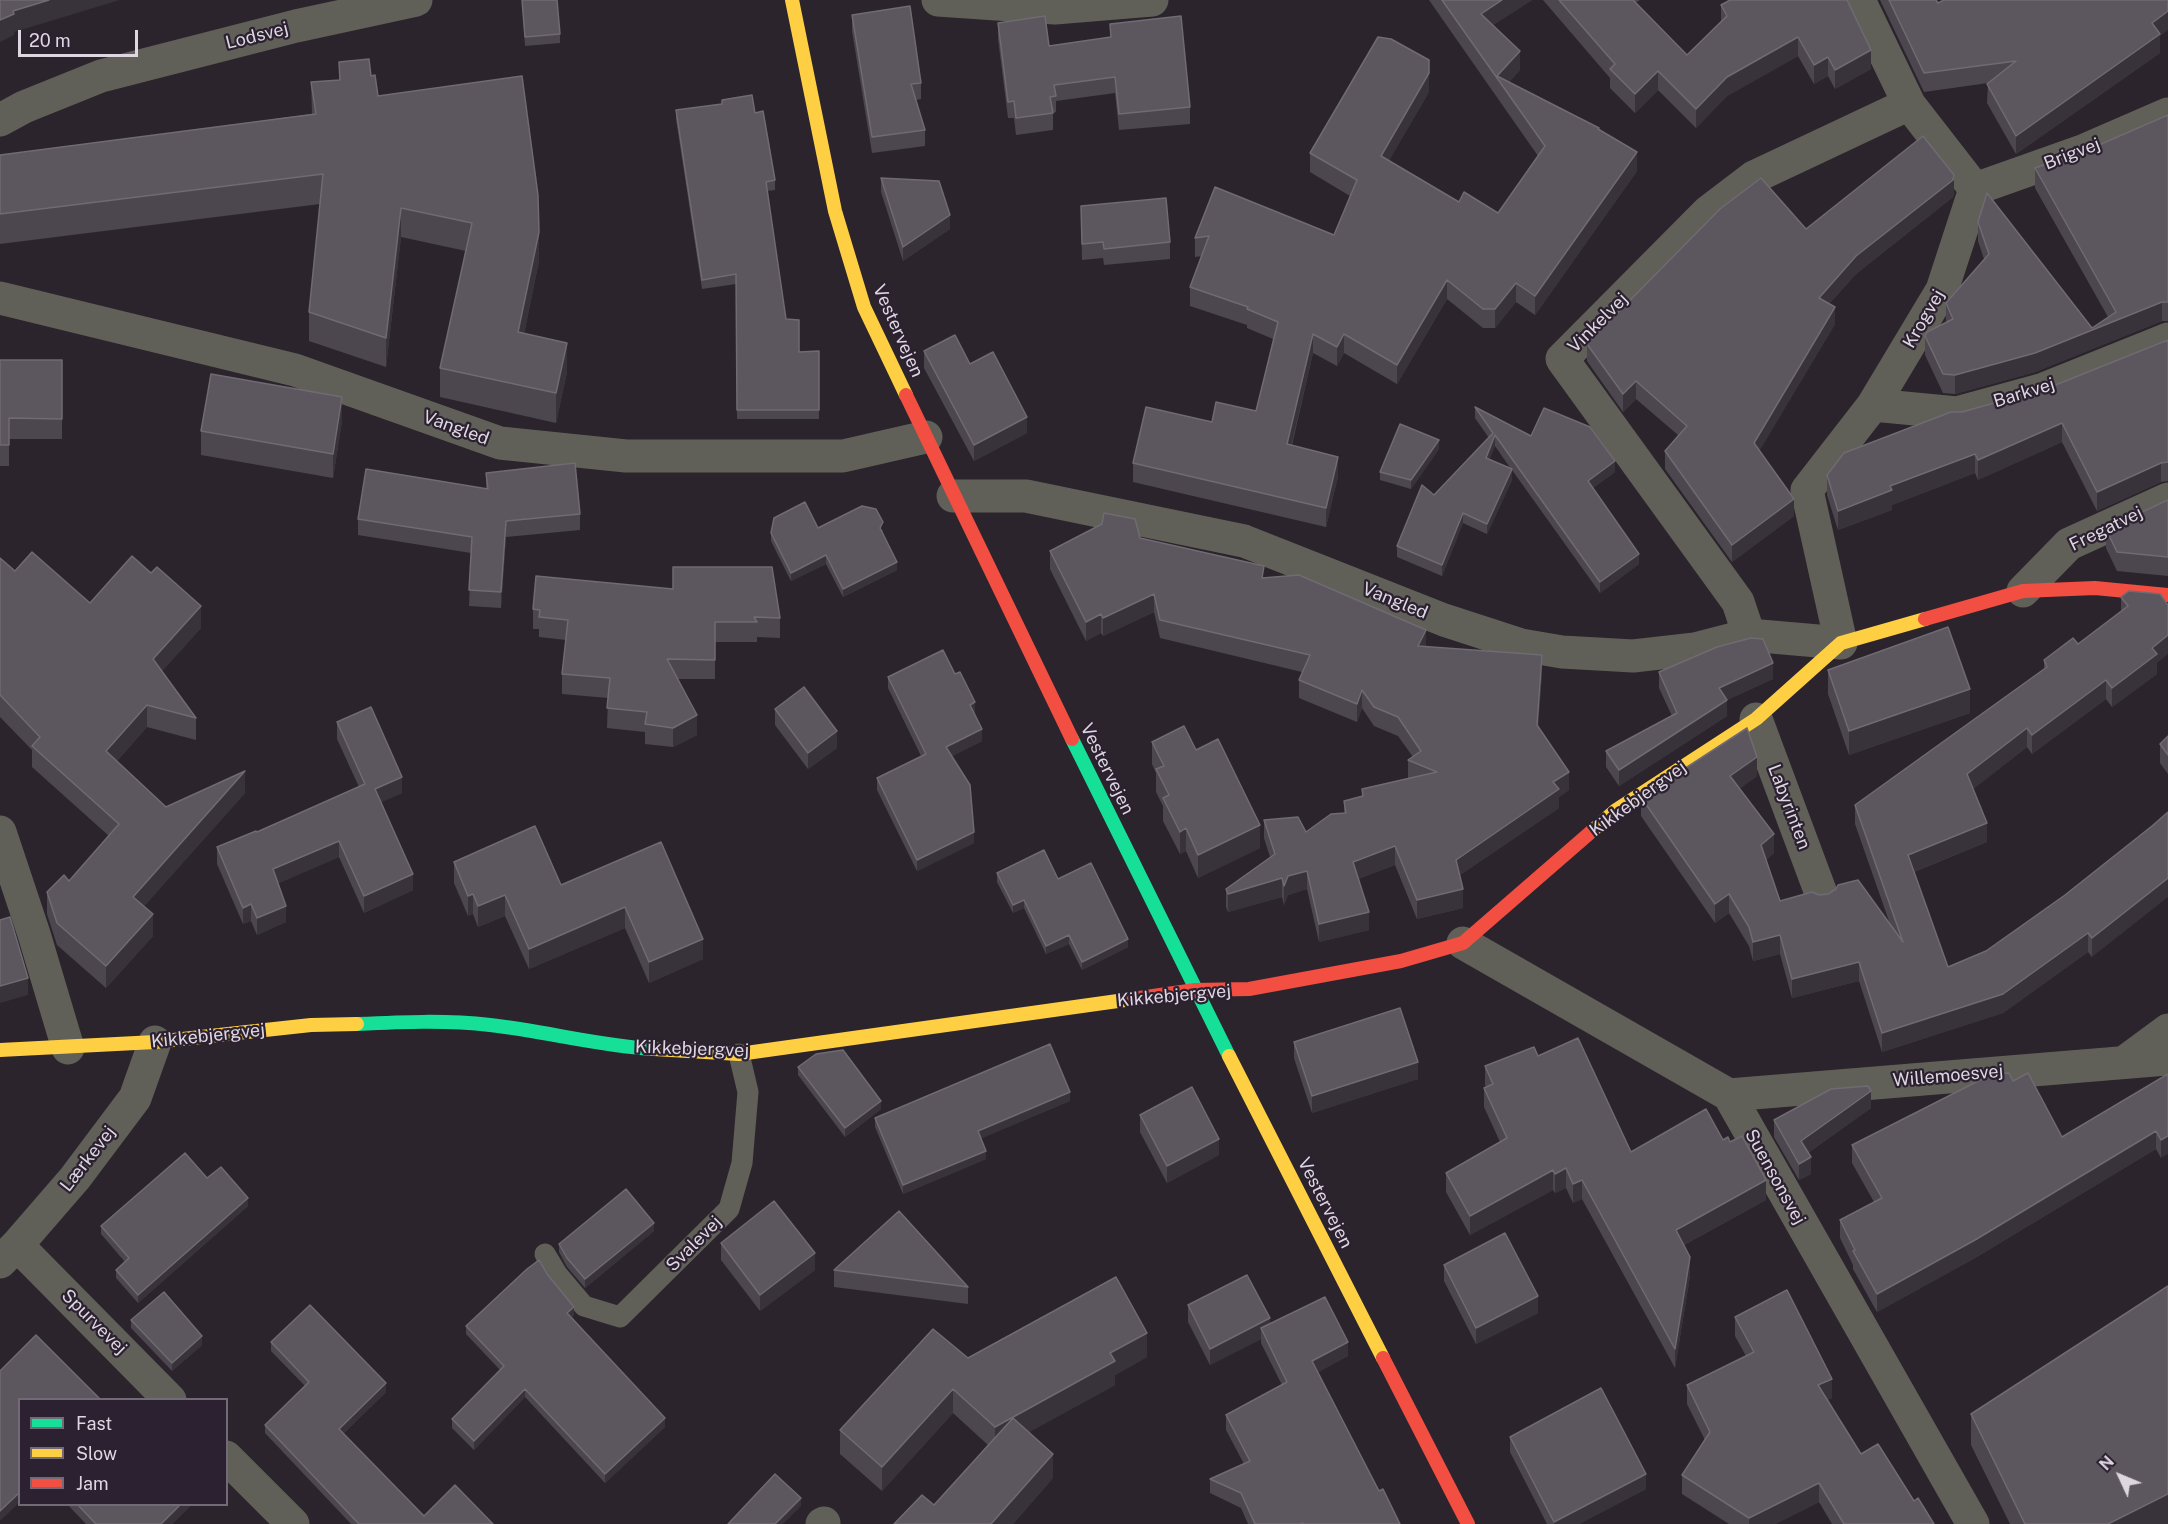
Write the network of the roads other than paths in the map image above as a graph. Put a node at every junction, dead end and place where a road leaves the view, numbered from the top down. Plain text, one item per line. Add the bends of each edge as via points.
1 (416, 0) edge
2 (792, 0) edge
3 (938, 0) edge
4 (1152, 0) edge
5 (1858, 0) edge
6 (1909, 104) junction
7 (2168, 114) edge
8 (0, 120) edge
9 (1975, 189) junction
10 (0, 298) edge
11 (2168, 339) edge
12 (1873, 405) junction
13 (926, 437) junction
14 (954, 496) junction
15 (2168, 499) edge
16 (2023, 591) junction
17 (2168, 595) edge
18 (1749, 635) junction
19 (1841, 643) junction
20 (1756, 718) junction
21 (0, 832) edge
22 (1822, 896) edge
23 (1463, 944) junction
24 (1195, 990) junction
25 (2168, 1030) edge
26 (155, 1042) junction
27 (68, 1048) junction
28 (0, 1050) edge
29 (739, 1054) junction
30 (2168, 1059) edge
31 (2126, 1061) junction
32 (1729, 1095) junction
33 (9, 1253) edge
34 (545, 1254) dead end
35 (168, 1398) edge
36 (228, 1459) edge
37 (293, 1524) edge
38 (1468, 1524) edge
39 (1973, 1524) edge

1 - 8 street, Lodsvej via 101,76
2 - 13 street, Vestervejen via 835,211 864,307
3 - 4 street via 1055,9
5 - 6 street
6 - 9 street
6 - 18 street, Vinkelvej via 1754,177 1708,213 1562,359 1738,602
7 - 9 street, Brigvej via 2085,150
9 - 12 street, Krogvej via 1942,290
10 - 13 street, Vangled via 295,370 500,443 626,456 843,456
11 - 12 street, Barkvej via 2041,390 1957,413
12 - 19 street, Krogvej via 1808,490
13 - 14 street, Vestervejen
14 - 18 street, Vangled via 1026,496 1244,541 1444,620 1521,645 1633,656 1695,649
14 - 24 street, Vestervejen
15 - 16 street, Fregatvej via 2069,544
16 - 17 street, Kikkebjergvej via 2095,588
16 - 19 street, Kikkebjergvej
18 - 19 street, Vangled
19 - 20 street, Kikkebjergvej
20 - 22 street, Labyrinten
20 - 23 street, Kikkebjergvej via 1616,810
21 - 27 street
23 - 24 street, Kikkebjergvej via 1401,961 1249,989
23 - 32 street
24 - 29 street, Kikkebjergvej
24 - 38 street, Vestervejen
25 - 31 street
26 - 27 street, Kikkebjergvej
26 - 29 street, Kikkebjergvej via 311,1025 405,1022 490,1025 620,1047
26 - 33 street, Lærkevej via 135,1098 75,1178
27 - 28 street, Kikkebjergvej
29 - 34 lane, Svalevej via 748,1092 742,1163 729,1209 620,1317 584,1306
30 - 31 street, Willemoesvej
31 - 32 street, Willemoesvej
32 - 39 street, Suensonsvej
33 - 35 street, Spurvevej
36 - 37 street

